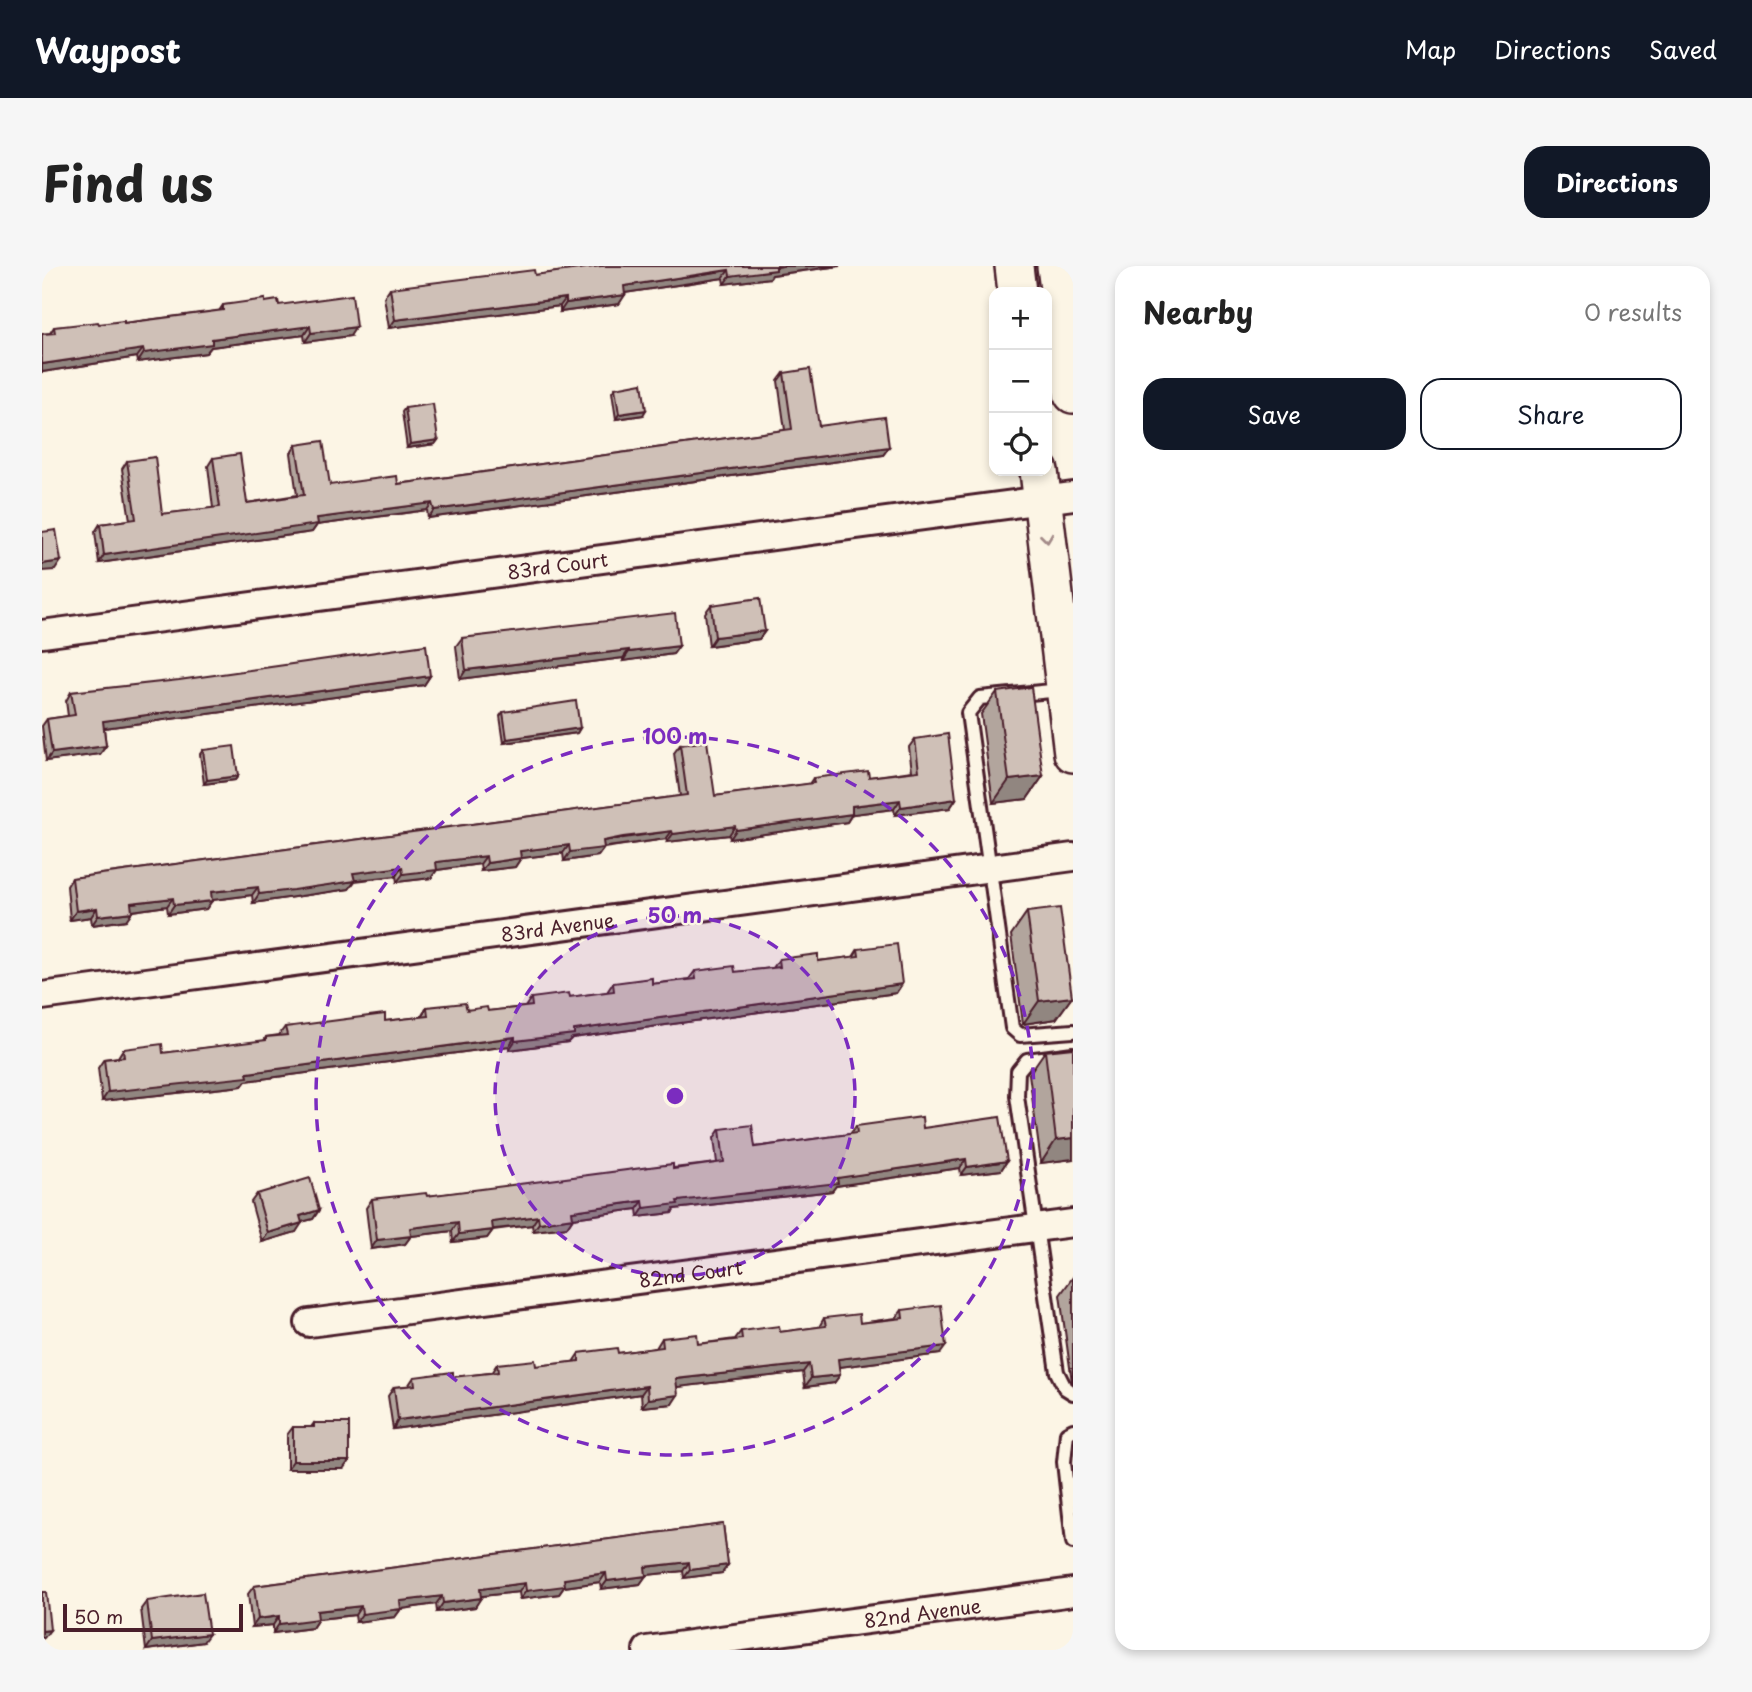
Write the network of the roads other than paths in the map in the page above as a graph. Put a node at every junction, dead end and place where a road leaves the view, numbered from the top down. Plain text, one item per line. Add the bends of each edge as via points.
1 (1014, 266) edge
2 (1056, 266) edge
3 (1016, 287) edge
4 (1073, 394) edge
5 (1051, 489) edge
6 (42, 635) edge
7 (1065, 689) junction
8 (1073, 753) edge
9 (1073, 857) edge
10 (989, 868) junction
11 (42, 996) edge
12 (1073, 1031) edge
13 (1073, 1054) edge
14 (1073, 1223) edge
15 (1036, 1228) junction
16 (309, 1323) dead end
17 (1073, 1393) edge
18 (1073, 1430) edge
19 (1073, 1542) edge
20 (1073, 1592) edge
21 (648, 1650) edge

1 - 3 main road
2 - 4 main road
5 - 6 street, 83rd Court
5 -> 7 main road
7 - 8 main road
7 - 10 lane via 980,698 968,713
9 - 10 street, 83rd Avenue
10 - 11 street, 83rd Avenue
10 - 12 lane via 1012,1028 1020,1035
13 - 15 lane via 1027,1060 1018,1071 1017,1096
14 - 15 street, 82nd Court
15 - 16 street, 82nd Court
15 - 17 lane via 1057,1372
18 - 19 lane via 1067,1433 1064,1462
20 - 21 street, 82nd Avenue

